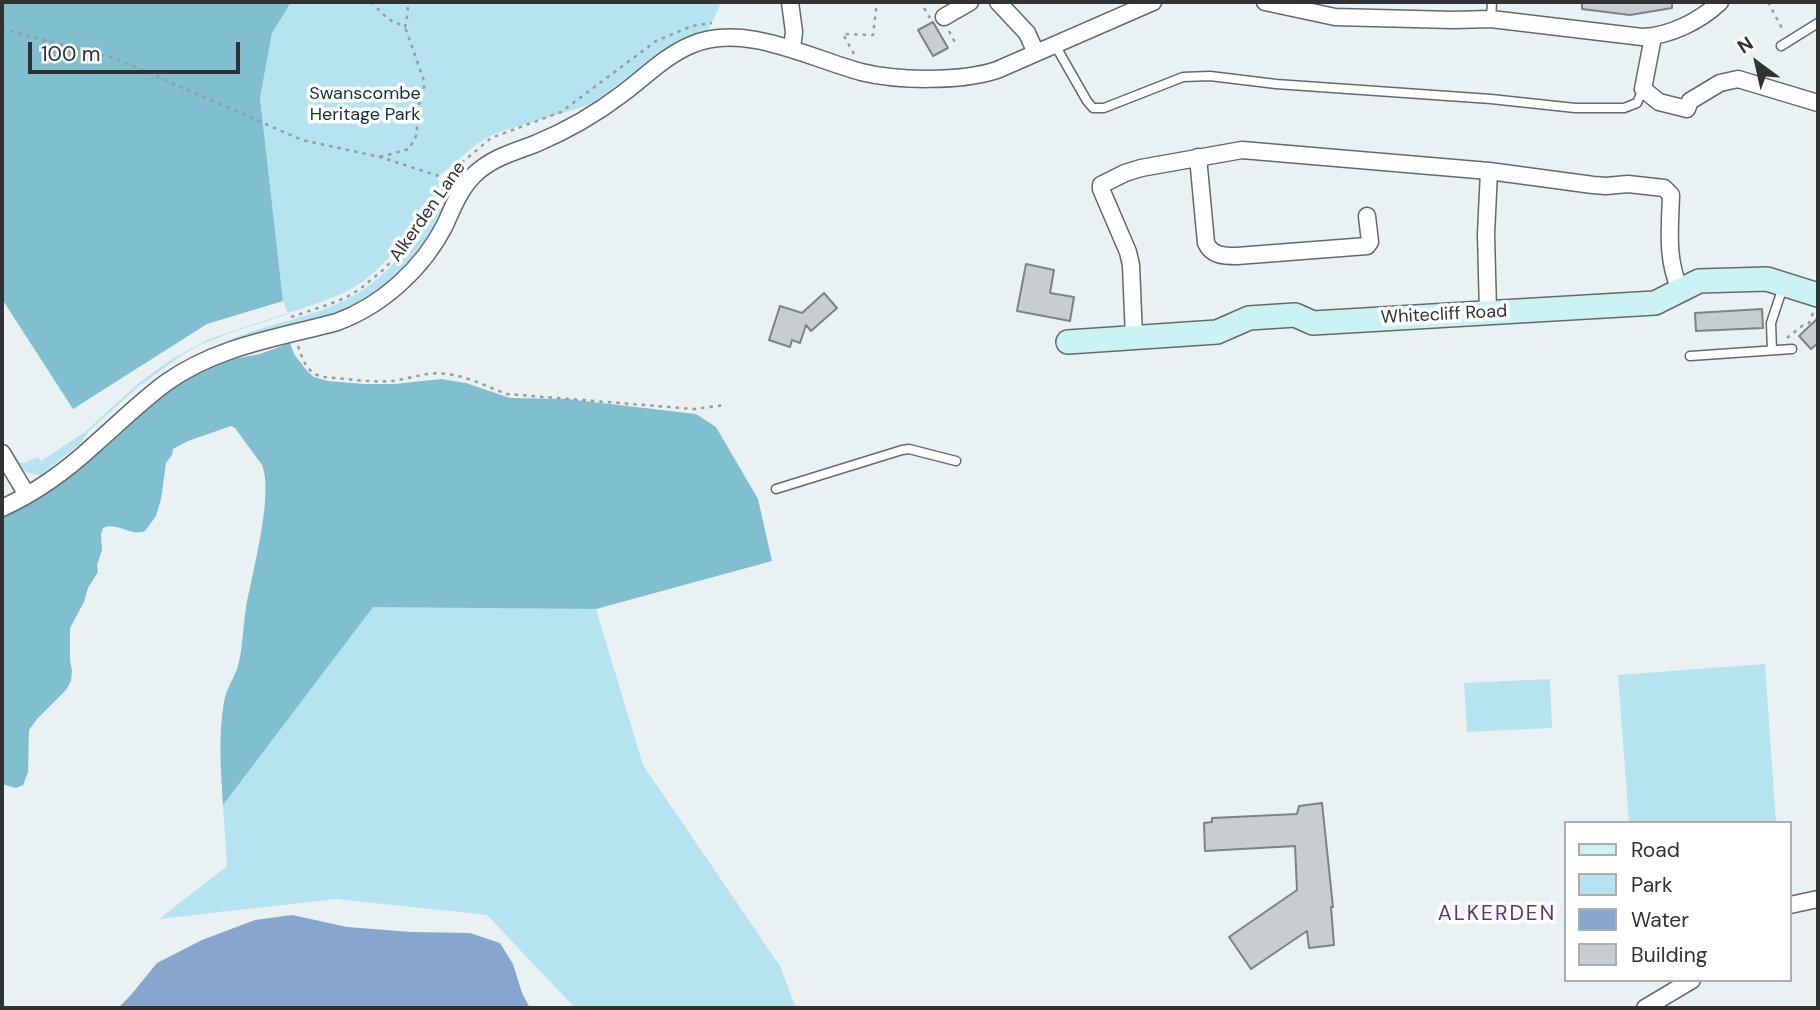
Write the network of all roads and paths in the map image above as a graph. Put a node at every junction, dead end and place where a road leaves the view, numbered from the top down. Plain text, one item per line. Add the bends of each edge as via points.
1 (371, 2) edge
2 (407, 2) edge
3 (790, 2) edge
4 (877, 2) edge
5 (970, 2) edge
6 (998, 2) edge
7 (1153, 2) edge
8 (1265, 2) edge
9 (1492, 2) edge
10 (1720, 2) edge
11 (1768, 2) edge
12 (924, 8) dead end
13 (937, 17) joint
14 (1491, 19) junction
15 (719, 22) dead end
16 (1818, 23) edge
17 (405, 27) junction
18 (2, 29) edge
19 (1653, 37) junction
20 (1785, 44) joint
21 (1055, 45) junction
22 (792, 48) junction
23 (1036, 53) junction
24 (861, 62) dead end
25 (1643, 89) junction
26 (1818, 103) edge
27 (1198, 157) junction
28 (380, 158) junction
29 (1489, 171) junction
30 (449, 180) junction
31 (1367, 216) dead end
32 (1784, 284) junction
33 (1680, 290) junction
34 (1816, 304) edge
35 (1489, 312) junction
36 (280, 320) dead end
37 (294, 333) junction
38 (1134, 337) junction
39 (1068, 342) dead end
40 (1787, 350) joint
41 (1772, 351) junction
42 (1690, 356) dead end
43 (725, 405) dead end
44 (2, 453) edge
45 (956, 461) dead end
46 (776, 489) dead end
47 (27, 495) junction
48 (2, 508) edge
49 (1818, 899) edge
50 (1792, 905) edge
51 (1689, 982) edge
52 (1645, 1008) edge

1 - 17 path via 393,23
2 - 17 path
3 - 22 street
4 - 24 path via 873,35 843,34
5 - 13 street
6 - 23 street via 1027,33
7 - 21 street, Alkerden Lane
8 - 14 street via 1335,17
9 - 14 lane
10 - 19 street via 1692,22
11 - 20 path
12 - 13 path
14 - 19 street
15 - 30 path via 692,26 656,41 561,112 491,138 465,159
16 - 20 lane
17 - 28 path via 424,80 416,110 417,134 409,149
18 - 28 path via 117,60 302,140
19 - 25 street
21 - 23 street, Alkerden Lane
21 - 25 lane via 1093,108 1183,78 1210,76 1575,108 1624,108 1637,103
22 - 23 street, Alkerden Lane via 862,72 919,78 989,72
22 - 37 street, Alkerden Lane via 725,38 680,50 592,114 480,169 428,251 379,300 345,319
25 - 26 street via 1658,102 1687,108 1690,101 1717,85 1738,79
27 - 29 street via 1249,150
27 - 31 street via 1206,243 1218,254 1367,246
27 - 38 street via 1141,168 1101,185 1130,259
28 - 30 path
29 - 33 street via 1667,189 1671,195 1671,262
29 - 35 street
30 - 36 path via 405,247 370,282 330,304
32 - 33 street, Whitecliff Road via 1767,279 1699,281
32 - 34 street, Whitecliff Road
32 - 41 lane via 1771,323
33 - 35 street, Whitecliff Road via 1655,303
34 - 40 path via 1808,324 1783,341
35 - 38 street, Whitecliff Road via 1313,323 1295,315 1250,318 1217,332
37 - 43 path via 305,365 322,377 391,381 442,373 507,394 694,409
37 - 47 street, Alkerden Lane via 226,351 179,374 87,452
38 - 39 street, Whitecliff Road
40 - 41 lane
41 - 42 lane
44 - 47 street
45 - 46 lane via 902,450
47 - 48 street, Alkerden Lane
49 - 50 street
51 - 52 street

